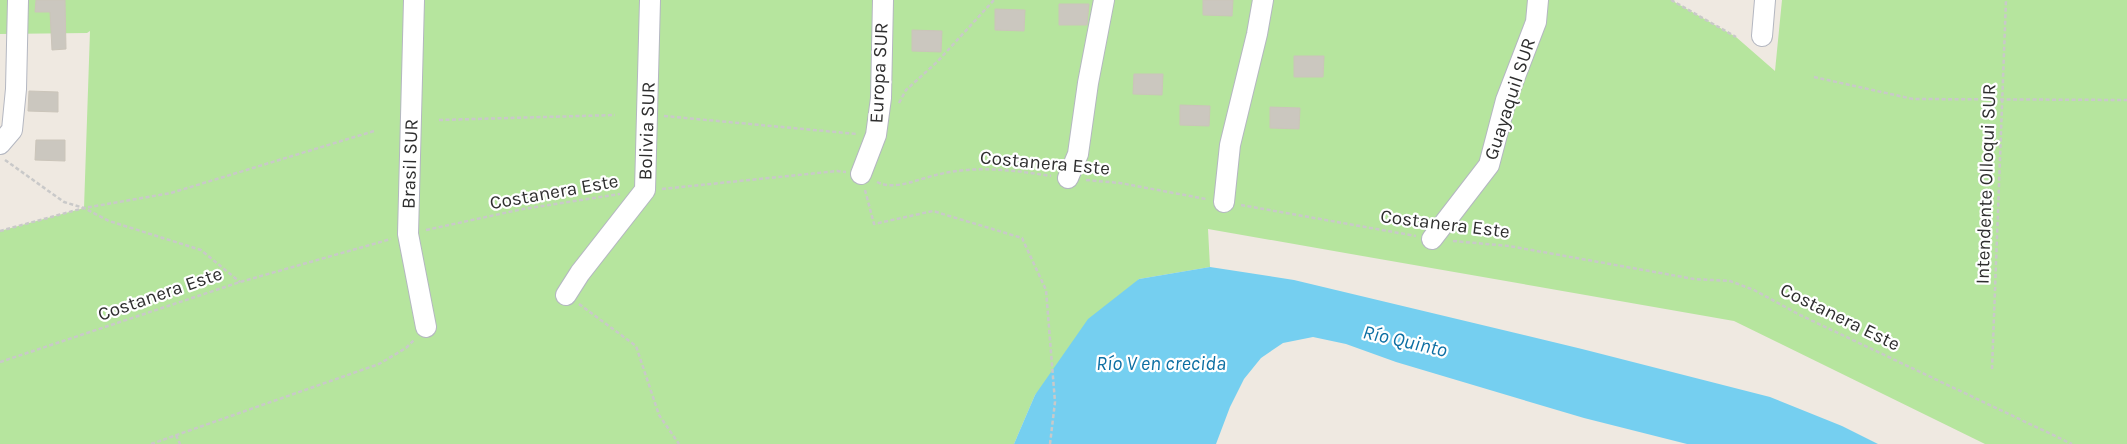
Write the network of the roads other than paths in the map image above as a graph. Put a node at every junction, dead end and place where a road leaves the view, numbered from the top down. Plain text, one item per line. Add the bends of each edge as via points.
1 (18, 0) edge
2 (414, 0) edge
3 (650, 0) edge
4 (883, 0) edge
5 (1104, 0) edge
6 (1263, 0) edge
7 (1538, 0) edge
8 (1765, 0) edge
9 (1762, 36) dead end
10 (0, 144) edge
11 (861, 174) road end
12 (1068, 178) road end
13 (1224, 202) road end
14 (1432, 239) road end
15 (566, 295) road end
16 (426, 327) road end

1 - 10 street via 12,130
2 - 16 street, Brasil SUR via 408,234
3 - 15 street, Bolivia SUR via 645,190
4 - 11 street, Europa SUR via 879,116 876,135
5 - 12 street via 1078,154
6 - 13 street via 1230,145
7 - 14 street, Guayaquil SUR via 1536,22 1506,100 1489,165
8 - 9 street

